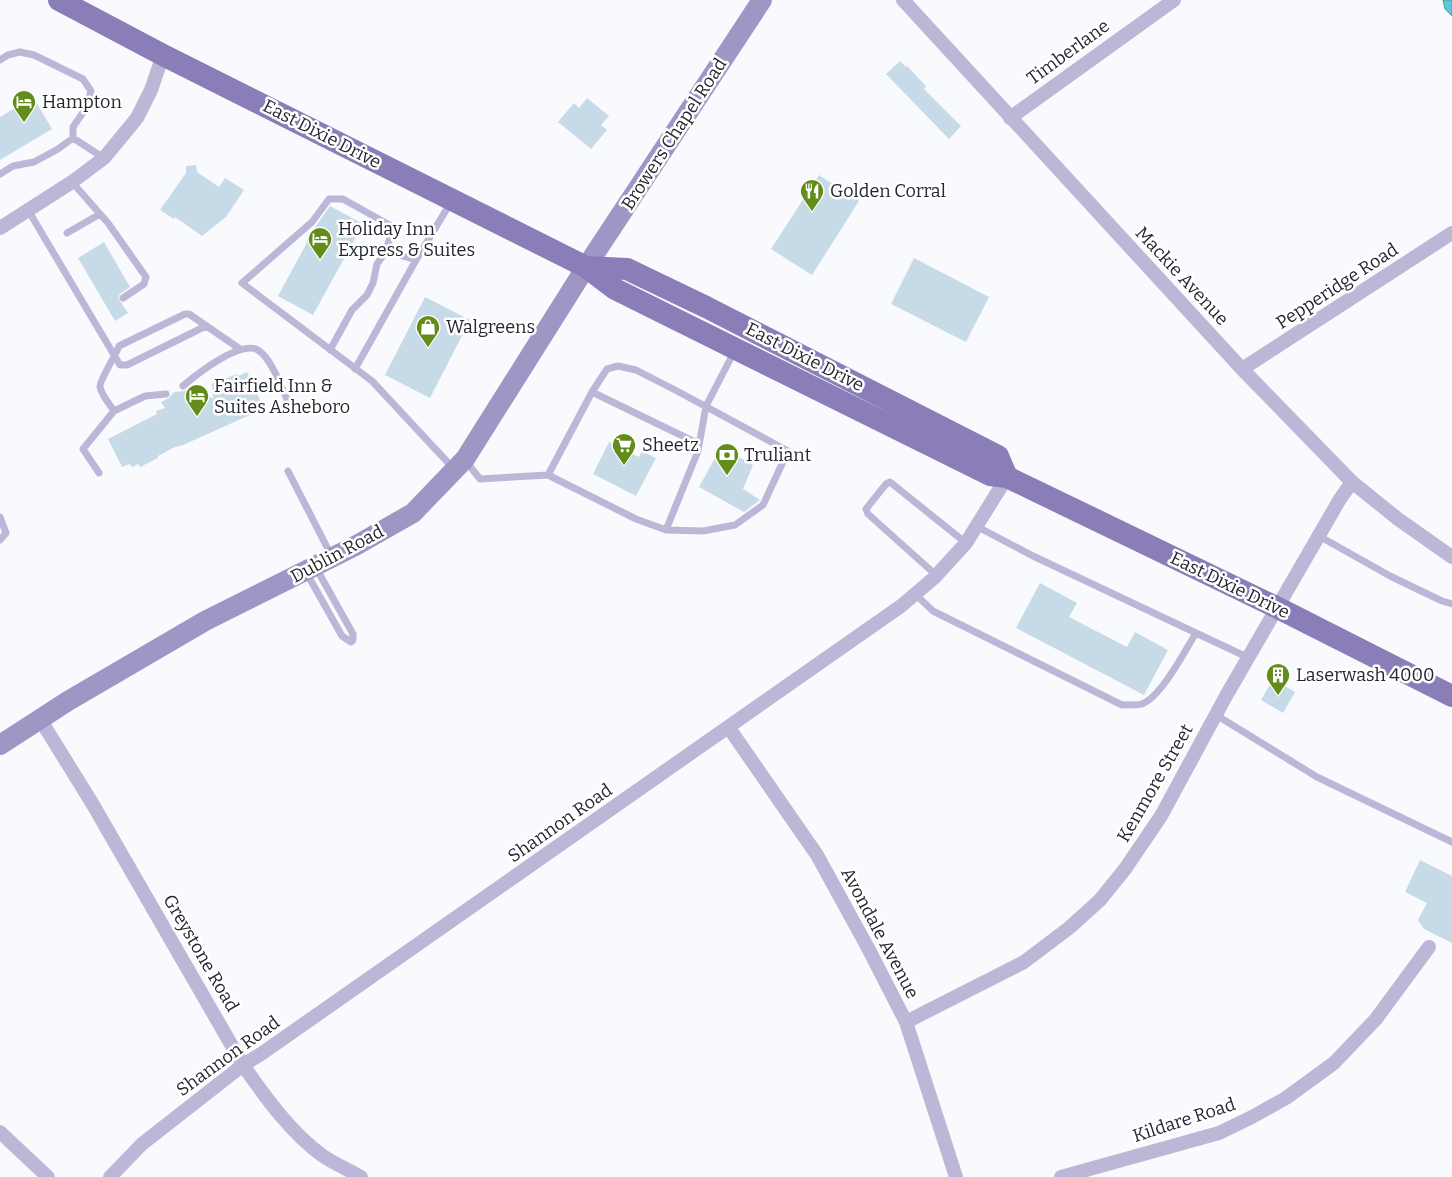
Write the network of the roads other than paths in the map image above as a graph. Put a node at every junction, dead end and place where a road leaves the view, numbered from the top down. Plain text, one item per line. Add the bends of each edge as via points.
1 (59, 0) edge
2 (762, 0) edge
3 (903, 0) edge
4 (1174, 0) edge
5 (163, 54) junction
6 (0, 60) edge
7 (1010, 118) junction
8 (73, 138) junction
9 (104, 158) junction
10 (0, 174) edge
11 (72, 182) junction
12 (452, 200) junction
13 (28, 210) junction
14 (100, 214) junction
15 (0, 228) edge
16 (67, 233) dead end
17 (1452, 234) edge
18 (386, 251) junction
19 (416, 260) junction
20 (586, 267) junction
21 (123, 298) dead end
22 (206, 326) junction
23 (240, 349) junction
24 (736, 349) junction
25 (330, 350) junction
26 (115, 357) junction
27 (355, 369) junction
28 (1242, 370) junction
29 (183, 386) dead end
30 (592, 392) junction
31 (166, 394) dead end
32 (290, 404) dead end
33 (706, 406) junction
34 (114, 411) junction
35 (699, 444) junction
36 (460, 465) junction
37 (288, 471) dead end
38 (98, 473) dead end
39 (548, 475) junction
40 (1007, 476) junction
41 (1352, 482) junction
42 (0, 517) edge
43 (976, 526) junction
44 (666, 530) junction
45 (1319, 536) junction
46 (0, 540) edge
47 (966, 543) junction
48 (1452, 557) edge
49 (318, 565) junction
50 (936, 575) junction
51 (915, 594) junction
52 (1452, 604) edge
53 (1278, 608) junction
54 (1196, 633) junction
55 (1249, 658) junction
56 (1452, 696) edge
57 (1216, 715) junction
58 (40, 719) junction
59 (729, 728) junction
60 (0, 745) edge
61 (1452, 842) edge
62 (1429, 947) dead end
63 (906, 1022) junction
64 (244, 1065) junction
65 (0, 1132) edge
66 (48, 1177) edge
67 (110, 1177) edge
68 (361, 1177) edge
69 (956, 1177) edge
70 (1061, 1177) edge

1 - 5 main road, East Dixie Drive
2 - 20 street, Browers Chapel Road
3 - 7 street, Mackie Avenue
4 - 7 street, Timberlane
5 - 9 street via 137,118
5 - 12 main road, East Dixie Drive
6 - 8 lane via 20,52 34,55 83,80 92,92 73,127
7 - 28 street, Mackie Avenue
8 - 9 lane
8 - 10 lane via 34,162 13,166
9 - 11 street
11 - 13 street
11 - 14 lane
12 - 19 lane
12 - 20 main road, East Dixie Drive
13 - 15 street
13 - 26 lane
14 - 16 lane
14 - 21 lane via 146,276 144,284
17 - 28 street, Pepperidge Road
18 - 19 lane
18 - 25 lane via 377,264 374,283 352,310
18 - 25 lane via 394,227 343,199 329,199 312,222 242,283
19 - 27 lane
20 - 24 main road, East Dixie Drive via 615,289
20 - 36 street, Dublin Road
20 - 40 main road, East Dixie Drive via 627,269 706,307 998,456
22 - 23 lane
22 - 26 lane via 127,365 120,365
22 - 26 lane via 185,314 119,346
23 - 29 lane
23 - 32 lane via 258,350 268,360
24 - 33 lane
24 - 40 main road, East Dixie Drive via 990,475
25 - 27 lane
26 - 34 lane via 100,380 100,387
27 - 36 lane via 372,381
28 - 41 street, Mackie Avenue
30 - 33 lane via 607,368 618,366 636,370
30 - 35 lane
30 - 39 lane
31 - 34 lane via 145,396
33 - 35 lane
33 - 44 lane via 788,451 763,505 735,525 703,531
34 - 38 lane via 83,449
35 - 44 lane
36 - 39 lane via 480,479
36 - 49 street, Dublin Road via 413,513
37 - 49 lane
39 - 44 lane
40 - 43 street, Shannon Road
40 - 53 main road, East Dixie Drive
41 - 45 street, Kenmore Street
41 - 48 street, Mackie Avenue
42 - 46 lane via 6,533
43 - 47 street, Shannon Road
43 - 54 lane
45 - 52 lane via 1390,576
45 - 53 street, Kenmore Street
47 - 50 street, Shannon Road
47 - 50 lane via 890,482 886,484 866,509 868,514
49 - 49 lane via 353,634 351,642 342,636
49 - 58 street, Dublin Road via 205,621
50 - 51 street, Shannon Road
51 - 54 lane via 933,611 1122,705 1140,704 1150,699 1168,679
51 - 59 street, Shannon Road
53 - 55 street, Kenmore Street
53 - 56 main road, East Dixie Drive
54 - 55 lane
55 - 57 street, Kenmore Street
57 - 61 lane via 1317,777
57 - 63 street, Kenmore Street via 1148,836 1100,900 1024,962
58 - 60 street, Dublin Road
58 - 64 street, Greystone Road
59 - 63 street, Avondale Avenue via 817,855
59 - 64 street, Shannon Road
62 - 70 street, Kildare Road via 1376,1019 1334,1063 1286,1098 1219,1132
63 - 69 street, Avondale Avenue
64 - 67 street, Shannon Road via 142,1144
64 - 68 street, Greystone Road via 265,1097 292,1128 323,1156
65 - 66 street

